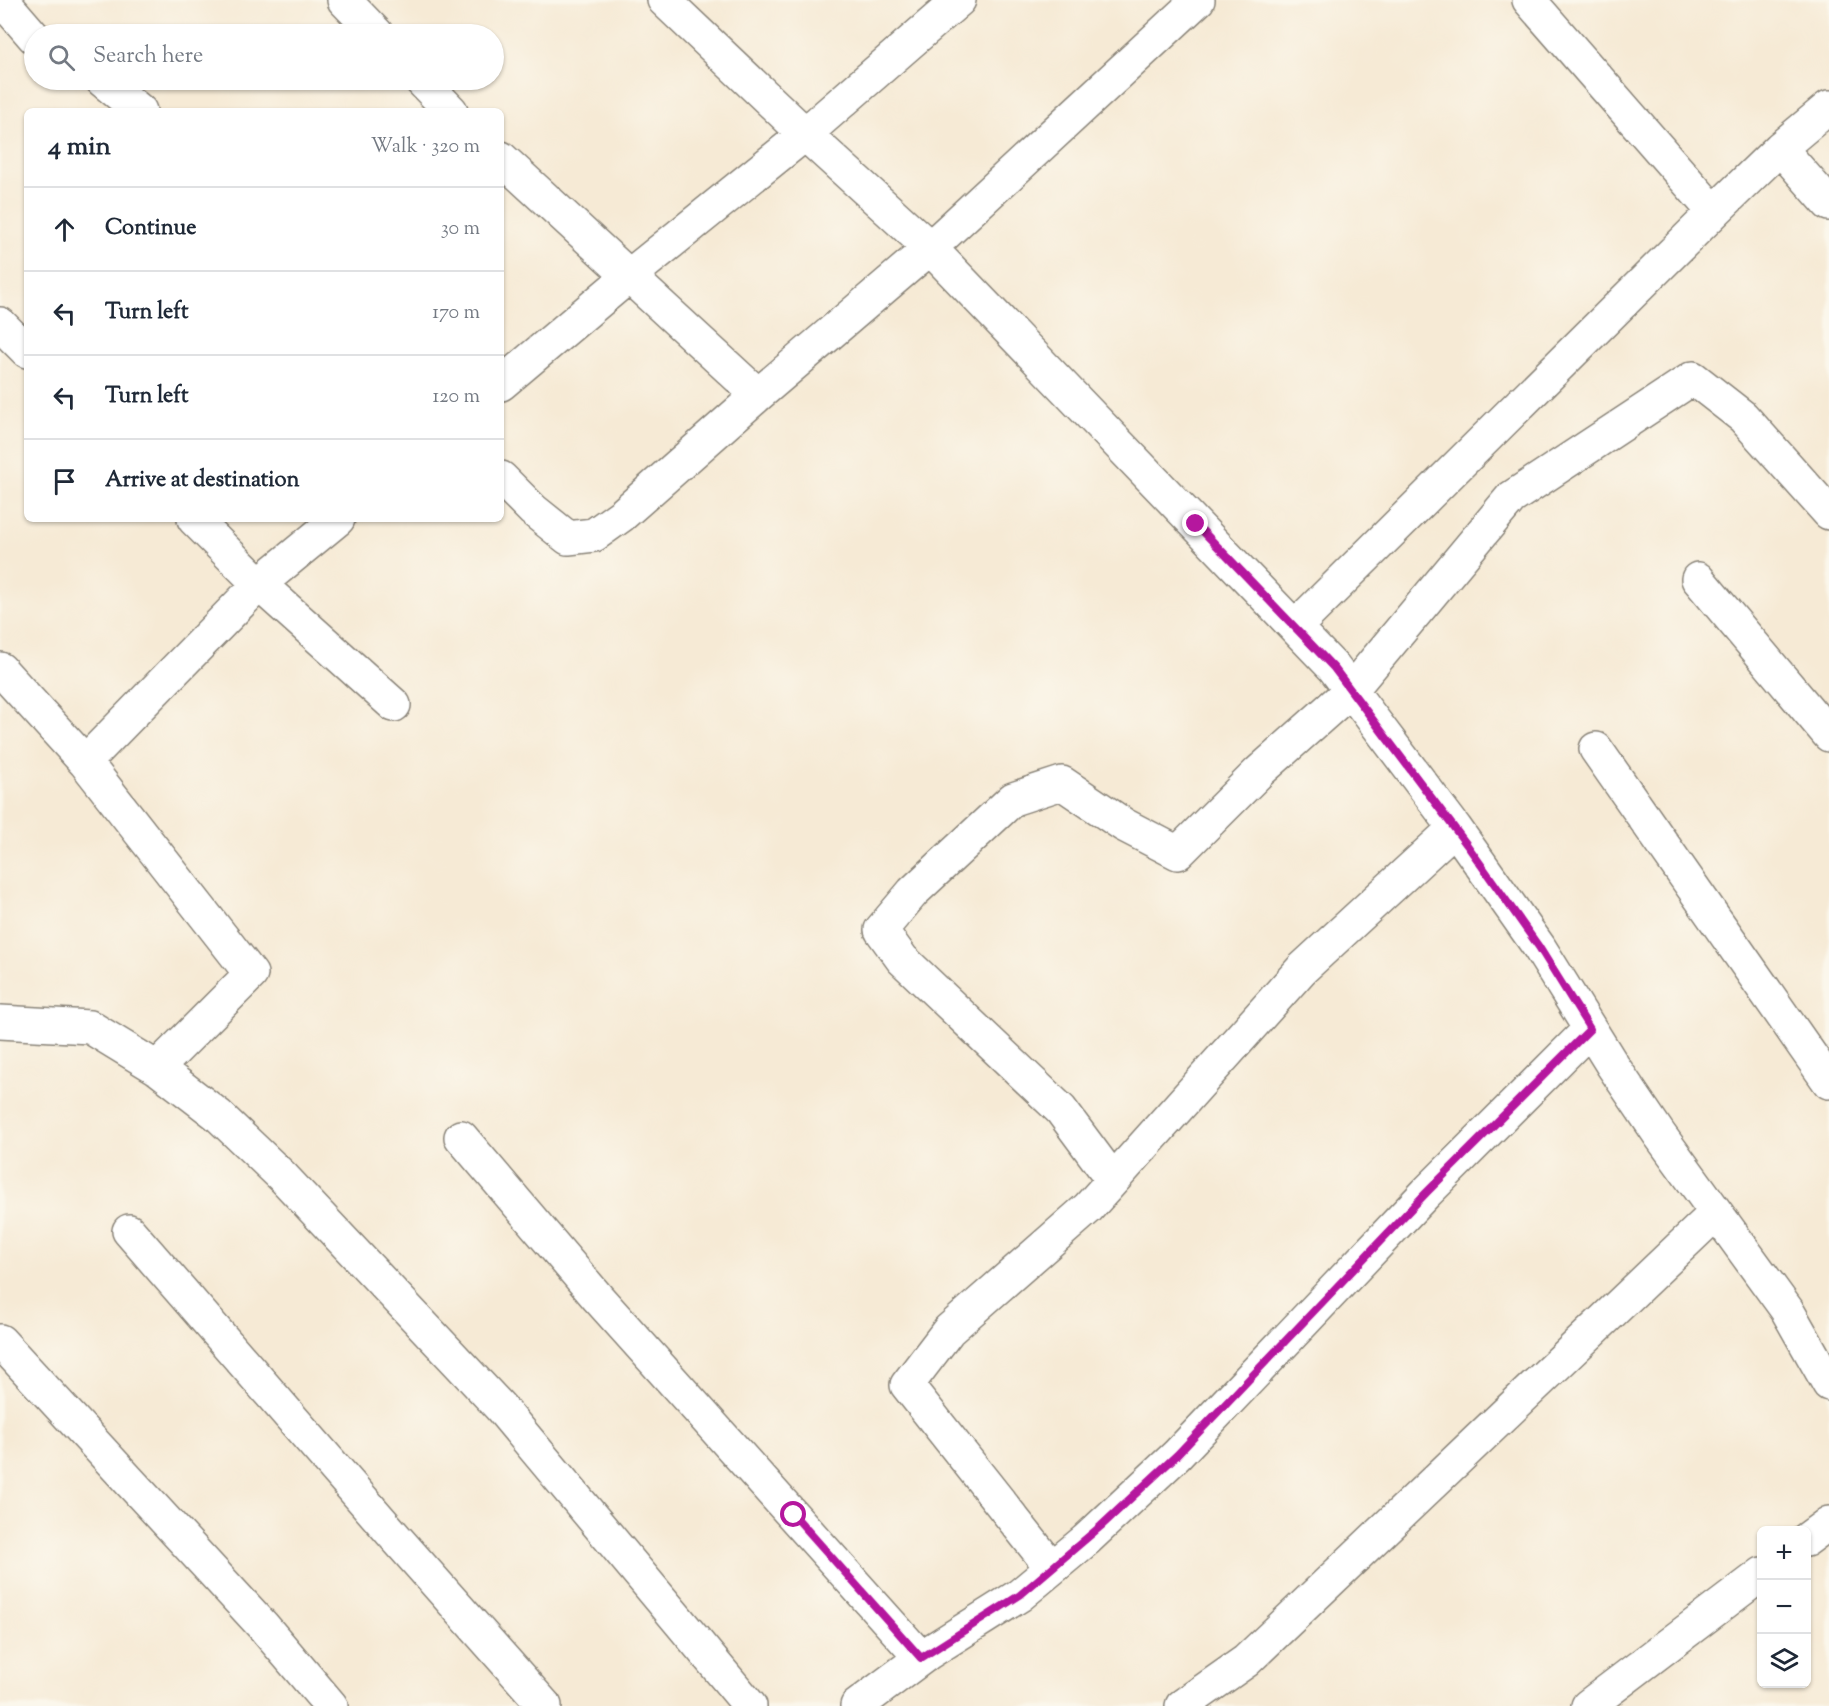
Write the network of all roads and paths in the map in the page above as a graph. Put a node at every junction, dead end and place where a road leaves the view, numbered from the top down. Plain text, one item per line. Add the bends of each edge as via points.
1 (344, 0) edge
2 (664, 0) edge
3 (959, 0) edge
4 (1198, 0) edge
5 (1529, 0) edge
6 (5, 14) edge
7 (367, 24) edge
8 (24, 29) edge
9 (115, 90) edge
10 (431, 90) edge
11 (1829, 107) edge
12 (138, 108) edge
13 (448, 108) edge
14 (805, 134) junction
15 (1780, 148) junction
16 (504, 161) edge
17 (1829, 204) edge
18 (1714, 212) junction
19 (930, 248) junction
20 (629, 276) junction
21 (0, 324) edge
22 (24, 348) edge
23 (504, 381) edge
24 (758, 395) junction
25 (504, 481) edge
26 (1829, 513) edge
27 (197, 522) edge
28 (334, 522) edge
29 (1698, 579) dead end
30 (259, 584) junction
31 (1295, 627) junction
32 (0, 669) edge
33 (1351, 690) junction
34 (394, 705) dead end
35 (1829, 735) edge
36 (1596, 749) dead end
37 (85, 762) junction
38 (1455, 828) junction
39 (0, 1022) edge
40 (1590, 1029) junction
41 (158, 1068) junction
42 (1829, 1082) edge
43 (461, 1137) dead end
44 (1113, 1180) junction
45 (1716, 1213) junction
46 (129, 1231) dead end
47 (0, 1341) edge
48 (1829, 1384) edge
49 (1829, 1523) edge
50 (1811, 1536) edge
51 (1053, 1568) junction
52 (1757, 1577) edge
53 (921, 1658) junction
54 (331, 1706) edge
55 (545, 1706) edge
56 (750, 1706) edge
57 (857, 1706) edge
58 (1182, 1706) edge
59 (1588, 1706) edge

1 - 7 street
2 - 14 street
3 - 14 street
4 - 19 street
5 - 18 street
6 - 8 street
9 - 12 street
10 - 13 street
11 - 15 street
14 - 19 street
14 - 20 street
15 - 17 street
15 - 18 street
16 - 20 street
18 - 31 street
19 - 24 street
19 - 31 street
20 - 23 street
20 - 24 street
21 - 22 street
24 - 25 street via 594,535 568,538
26 - 33 street via 1743,417 1693,378 1511,498
27 - 30 street
28 - 30 street
29 - 35 street
30 - 34 street
30 - 37 street
31 - 33 street
32 - 37 street
33 - 38 street
33 - 44 street via 1259,772 1178,854 1124,825 1062,783 1013,799 913,892 881,930 902,959 1061,1110
36 - 42 street
37 - 41 street via 251,974
38 - 40 street via 1539,947
38 - 44 street via 1302,969
39 - 41 street via 90,1027
40 - 45 street
40 - 51 street via 1426,1193 1177,1455
41 - 56 street via 218,1115 284,1178 500,1407
43 - 53 street via 598,1298
44 - 51 street via 1088,1208 949,1330 907,1385
45 - 48 street via 1787,1310
45 - 58 street via 1246,1660
46 - 55 street
47 - 54 street via 263,1626
49 - 50 street
51 - 53 street via 1020,1595
52 - 59 street
53 - 57 street

